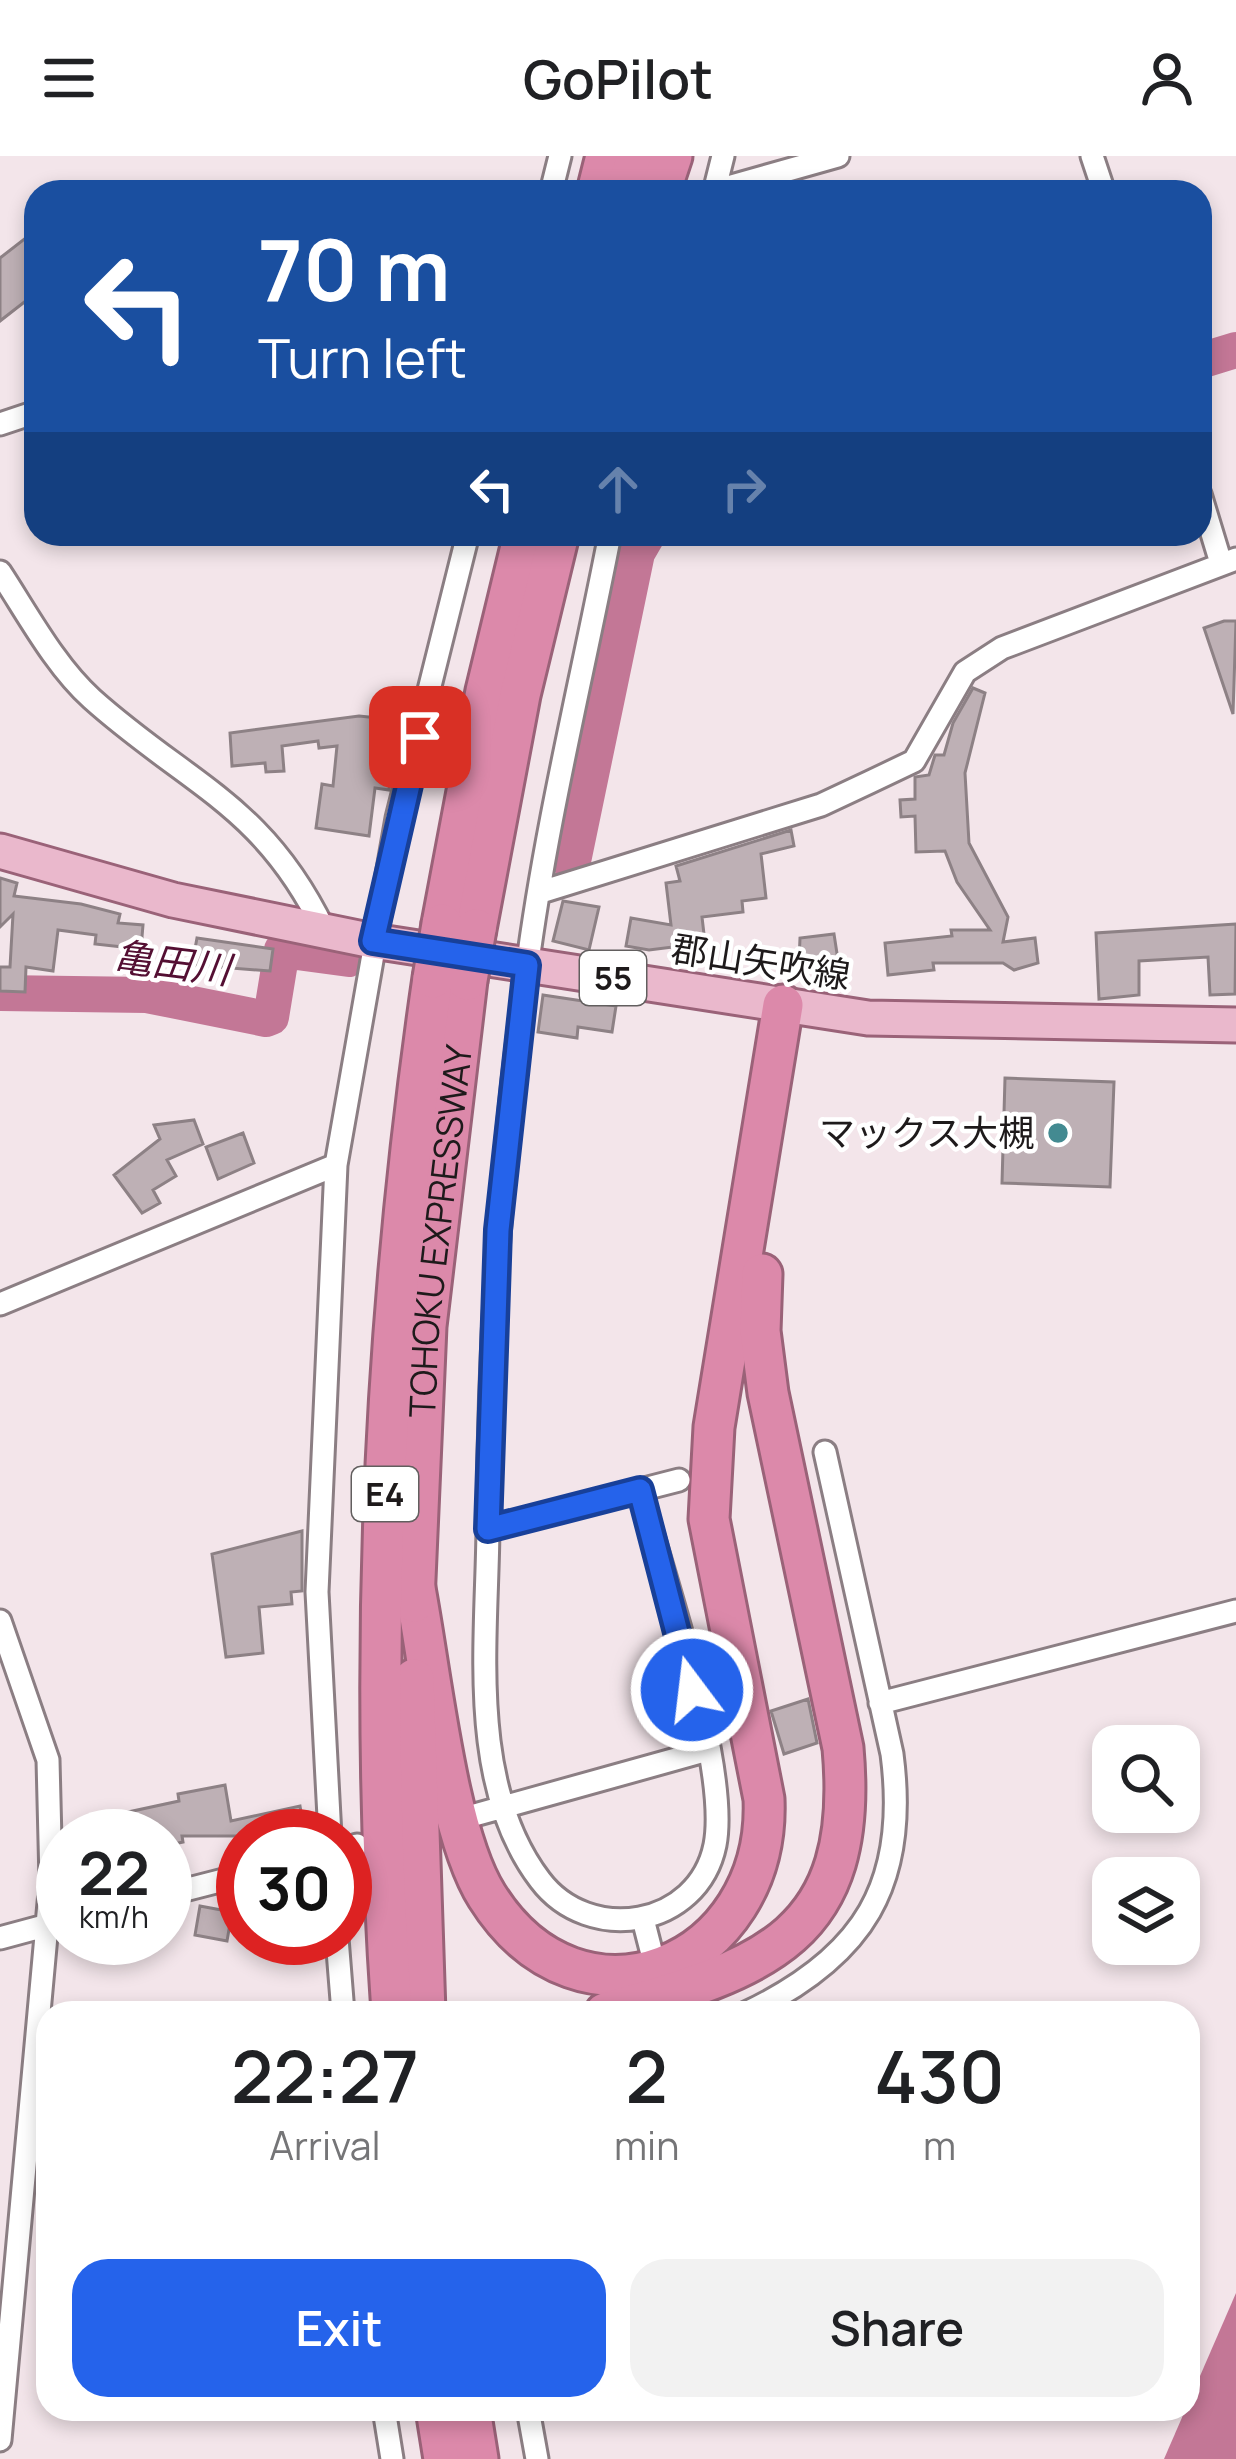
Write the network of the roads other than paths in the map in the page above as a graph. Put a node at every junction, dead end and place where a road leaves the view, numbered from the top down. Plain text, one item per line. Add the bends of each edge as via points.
1 (838, 156) edge
2 (755, 180) edge
3 (1212, 523) edge
4 (465, 546) edge
5 (521, 546) edge
6 (556, 546) edge
7 (608, 546) edge
8 (1228, 561) edge
9 (0, 572) edge
10 (0, 851) edge
11 (541, 892) junction
12 (459, 926) junction
13 (324, 930) junction
14 (373, 941) junction
15 (527, 965) junction
16 (450, 979) junction
17 (793, 1006) junction
18 (1236, 1025) edge
19 (336, 1165) junction
20 (0, 1304) edge
21 (825, 1452) dead end
22 (679, 1480) dead end
23 (640, 1490) junction
24 (488, 1529) junction
25 (413, 1578) junction
26 (1236, 1611) edge
27 (0, 1621) edge
28 (880, 1703) junction
29 (708, 1750) junction
30 (50, 1809) edge
31 (329, 1809) edge
32 (500, 1809) junction
33 (471, 1816) dead end
34 (643, 1919) junction
35 (36, 1928) edge
36 (0, 1938) edge
37 (653, 1958) dead end
38 (50, 1965) edge
39 (340, 1965) edge
40 (46, 2001) edge
41 (343, 2001) edge
42 (392, 2001) edge
43 (424, 2001) edge
44 (643, 2001) edge
45 (767, 2001) edge
46 (36, 2095) edge
47 (385, 2421) edge
48 (438, 2421) edge
49 (472, 2421) edge
50 (530, 2421) edge
51 (0, 2440) edge
52 (392, 2459) edge
53 (444, 2459) edge
54 (478, 2459) edge
55 (537, 2459) edge

1 - 2 street
3 - 8 street
4 - 14 street
5 - 12 highway, TOHOKU EXPRESSWAY / E4 via 486,691
6 - 12 highway, TOHOKU EXPRESSWAY / E4
7 - 11 street
8 - 11 street via 1002,648 965,672 914,761 885,775 821,805
9 - 13 street via 88,696 269,840
10 - 13 main road, 郡山矢吹線 / 55 via 173,900
11 - 15 street
12 - 16 highway, TOHOKU EXPRESSWAY / E4, bridge
13 - 14 main road, 郡山矢吹線 / 55
14 - 15 main road, 郡山矢吹線 / 55
14 - 19 street
15 - 17 main road, 郡山矢吹線 / 55
15 - 24 street via 498,1230
16 - 25 highway, TOHOKU EXPRESSWAY / E4
16 - 42 highway, TOHOKU EXPRESSWAY / E4 via 402,1229 387,1447 380,1693
17 - 18 main road, 郡山矢吹線 / 55 via 868,1018
17 - 25 highway via 714,1426 709,1519 766,1832 750,1890 711,1941 662,1968 616,1976 558,1960 506,1923 464,1838
17 - 44 highway via 760,1330 843,1748 845,1828 831,1884 770,1953
19 - 20 street
19 - 31 street via 317,1592
21 - 28 street
22 - 23 street
23 - 24 street
23 - 29 street
24 - 32 street via 488,1688
25 - 43 highway, TOHOKU EXPRESSWAY / E4
26 - 28 street
27 - 30 street via 49,1760
28 - 45 street via 898,1799 881,1892 826,1967
29 - 32 street
29 - 34 street via 717,1821 708,1868 672,1906
32 - 33 street
32 - 34 street via 514,1844 559,1899 598,1919
34 - 37 street
35 - 36 street
38 - 40 street
39 - 41 street
46 - 51 street
47 - 52 street
48 - 53 highway
49 - 54 highway
50 - 55 street

